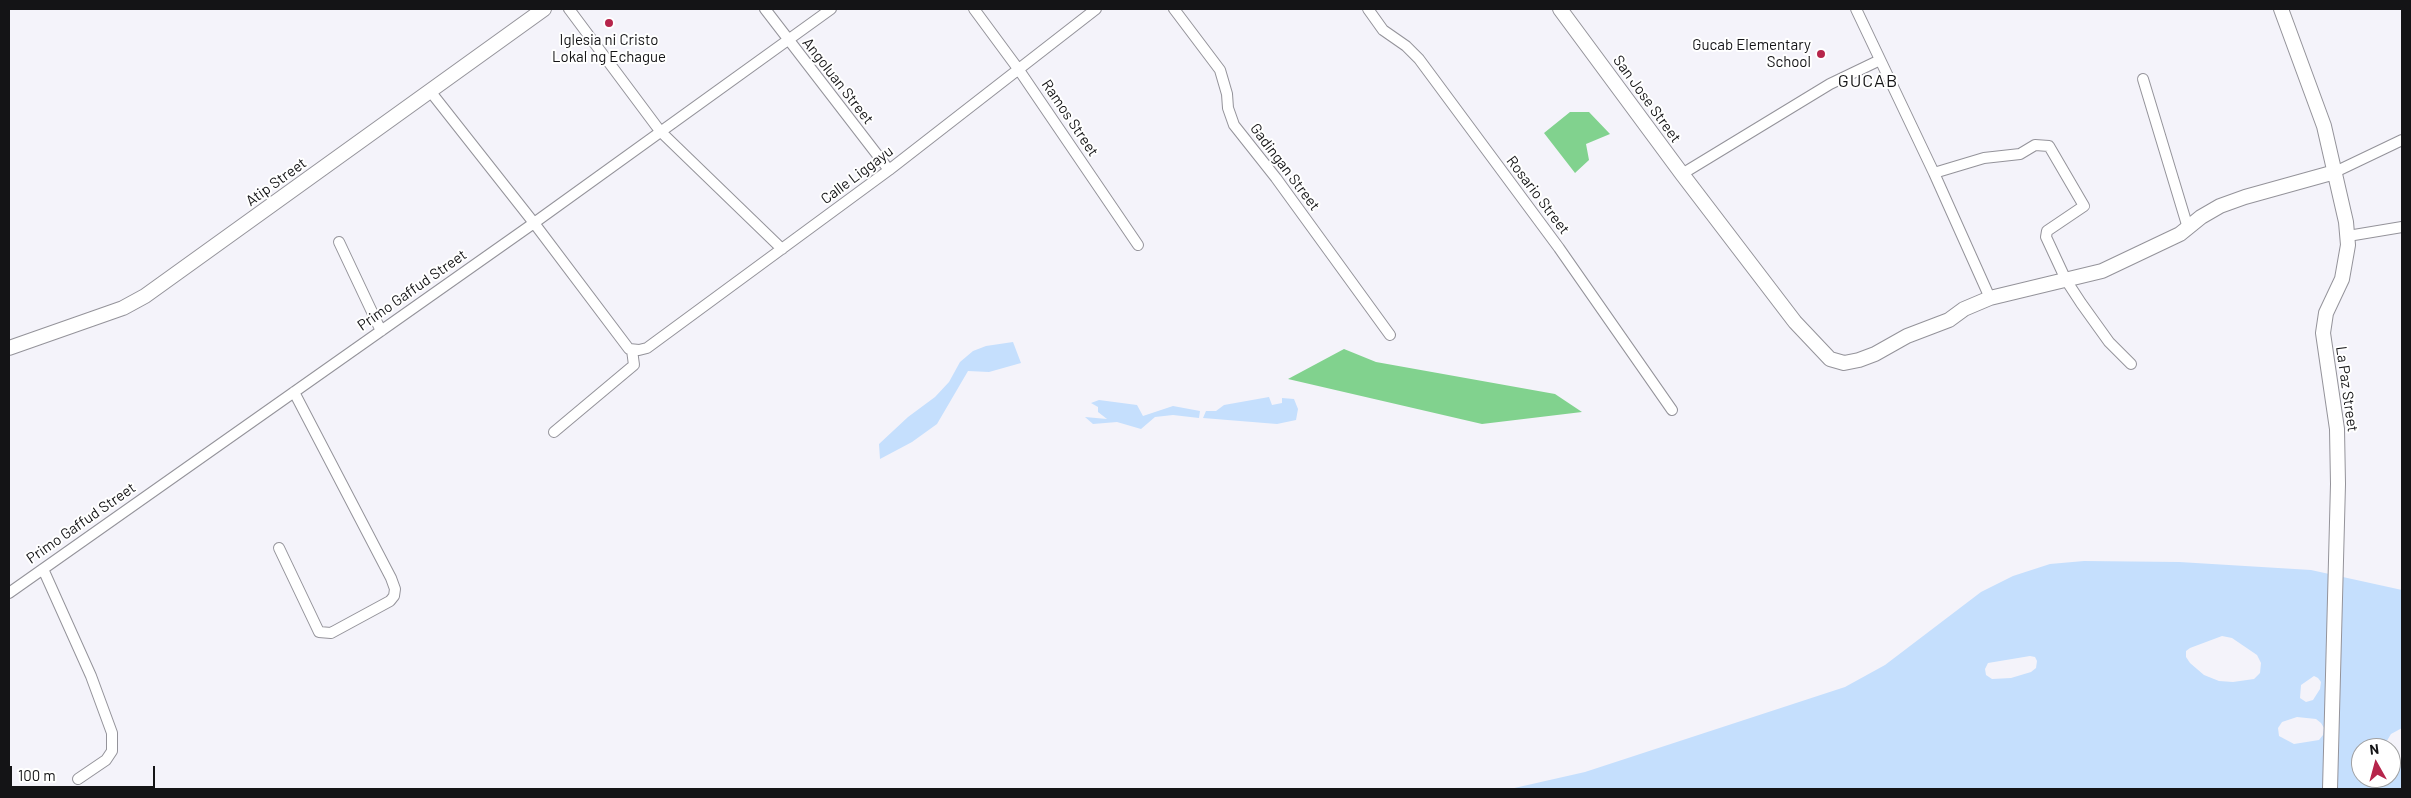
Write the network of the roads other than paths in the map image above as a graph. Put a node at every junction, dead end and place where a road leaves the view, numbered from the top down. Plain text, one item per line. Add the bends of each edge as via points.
1 (544, 9) edge
2 (569, 9) edge
3 (765, 9) edge
4 (831, 9) edge
5 (974, 9) edge
6 (1096, 9) edge
7 (1174, 9) edge
8 (1368, 9) edge
9 (1560, 9) edge
10 (1856, 9) edge
11 (2282, 9) edge
12 (787, 40) junction
13 (1880, 60) junction
14 (1019, 70) junction
15 (2143, 79) dead end
16 (430, 91) junction
17 (660, 131) junction
18 (2402, 140) edge
19 (889, 170) junction
20 (2335, 172) junction
21 (1934, 173) junction
22 (1682, 174) junction
23 (534, 223) junction
24 (2402, 226) edge
25 (2188, 228) junction
26 (2348, 236) junction
27 (339, 242) dead end
28 (1138, 245) dead end
29 (782, 248) junction
30 (2066, 280) junction
31 (1990, 298) junction
32 (381, 331) junction
33 (1390, 335) dead end
34 (9, 348) edge
35 (631, 350) junction
36 (2131, 364) dead end
37 (294, 392) junction
38 (1672, 410) dead end
39 (554, 432) dead end
40 (279, 548) dead end
41 (43, 569) junction
42 (9, 593) edge
43 (78, 779) dead end
44 (2330, 789) edge

1 - 16 street, Atip Street
2 - 17 street
3 - 12 street, Angoluan Street
4 - 12 street, Primo Gaffud Street
5 - 14 street, Ramos Street
6 - 14 street, Calle Liggayu
7 - 33 street, Gadingan Street via 1220,70 1234,125
8 - 38 street, Rosario Street via 1383,30 1413,52 1424,66 1559,248
9 - 22 street, San Jose Street
10 - 13 street
11 - 20 street, La Paz Street via 2324,126
12 - 17 street, Primo Gaffud Street
12 - 19 street, Angoluan Street
13 - 21 street
13 - 22 street via 1830,84
14 - 19 street, Calle Liggayu
14 - 28 street, Ramos Street
15 - 25 street
16 - 23 street
16 - 34 street, Atip Street via 145,296 115,311
17 - 23 street, Primo Gaffud Street
17 - 29 street
18 - 20 street
19 - 29 street, Calle Liggayu
20 - 25 street, San Jose Street via 2220,206
20 - 26 street, La Paz Street
21 - 30 street via 1984,158 2020,154 2035,146 2049,146 2084,206 2046,234
21 - 31 street
22 - 31 street, San Jose Street via 1795,322 1830,359 1844,363 1859,360
23 - 32 street, Primo Gaffud Street
23 - 35 street
24 - 26 street
25 - 30 street, San Jose Street via 2109,268
26 - 44 street, La Paz Street via 2347,262 2326,313 2323,333 2337,429
27 - 32 street
29 - 35 street, Calle Liggayu via 647,348
30 - 31 street, San Jose Street
30 - 36 street via 2109,342
32 - 37 street, Primo Gaffud Street
35 - 39 street via 634,365
37 - 40 street via 391,578 394,596 331,633 319,632
37 - 41 street, Primo Gaffud Street
41 - 42 street, Primo Gaffud Street
41 - 43 street via 91,676 112,733 112,751 106,760

